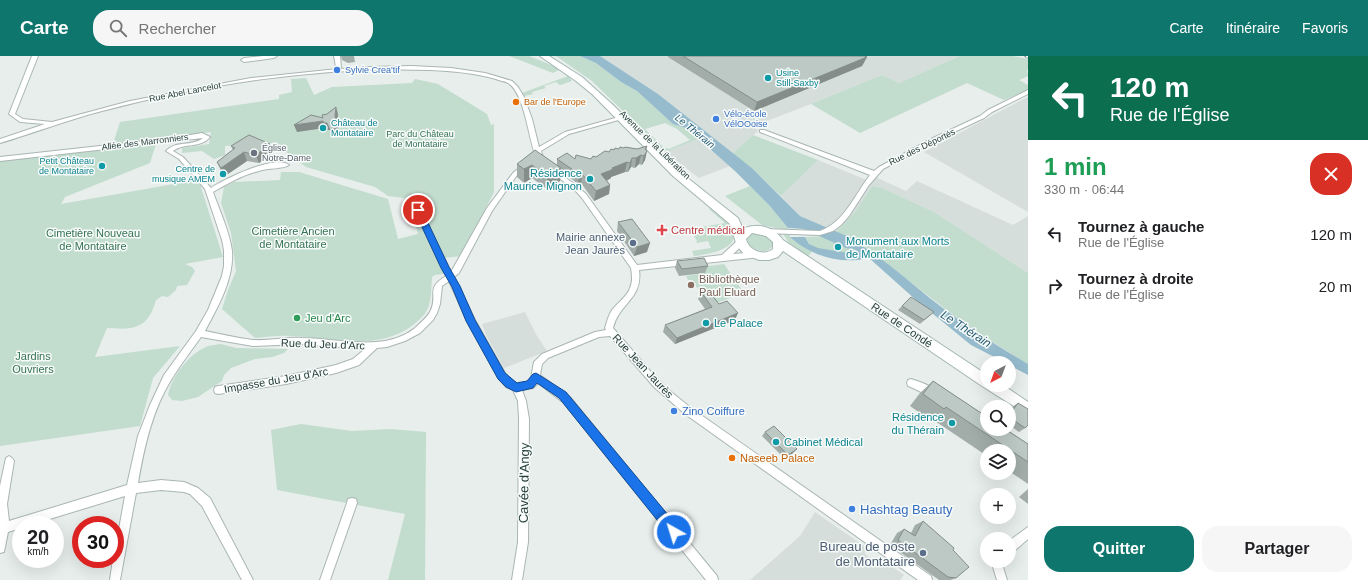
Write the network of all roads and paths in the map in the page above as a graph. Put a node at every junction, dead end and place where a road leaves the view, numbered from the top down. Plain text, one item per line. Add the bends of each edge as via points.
1 (34, 56) edge
2 (274, 56) edge
3 (337, 56) edge
4 (544, 56) edge
5 (552, 56) edge
6 (244, 60) dead end
7 (426, 62) dead end
8 (436, 62) dead end
9 (339, 66) junction
10 (569, 69) junction
11 (1028, 92) edge
12 (623, 117) junction
13 (52, 124) junction
14 (762, 131) dead end
15 (0, 141) edge
16 (538, 152) junction
17 (0, 159) edge
18 (286, 165) dead end
19 (875, 174) junction
20 (210, 191) junction
21 (412, 197) dead end
22 (762, 230) junction
23 (788, 233) junction
24 (741, 240) junction
25 (777, 246) junction
26 (759, 256) junction
27 (717, 258) junction
28 (636, 268) junction
29 (450, 277) junction
30 (199, 332) junction
31 (612, 333) junction
32 (374, 346) junction
33 (536, 377) junction
34 (980, 377) edge
35 (911, 383) dead end
36 (516, 387) junction
37 (218, 390) dead end
38 (1003, 392) edge
39 (940, 398) edge
40 (1028, 408) edge
41 (9, 461) dead end
42 (131, 489) junction
43 (352, 503) dead end
44 (2, 528) edge
45 (1028, 532) edge
46 (1016, 542) edge
47 (0, 548) edge
48 (998, 568) edge
49 (115, 580) edge
50 (248, 580) edge
51 (325, 580) edge
52 (516, 580) edge
53 (713, 580) edge
54 (927, 580) edge
55 (1002, 580) edge

1 - 13 street via 12,114 20,120
2 - 6 street
3 - 9 street
4 - 10 main road, Avenue de la Libération
5 - 10 main road, Avenue de la Libération
7 - 9 street
8 - 16 street via 462,64 496,74 513,84 524,106
9 - 13 street, Rue Abel Lancelot via 156,97
10 - 12 main road, Avenue de la Libération via 596,87
11 - 19 street, Rue des Déportés via 910,152
12 - 16 street, Rue du Jeu d'Arc via 567,132
12 - 22 main road, Avenue de la Libération via 686,176 736,216
12 - 24 main road, Avenue de la Libération via 670,168 734,221
13 - 15 street, Rue Abel Lancelot
14 - 19 street
16 - 28 street via 544,164 584,196
16 - 29 street, Rue du Jeu d'Arc via 517,171 491,207 458,268
17 - 20 street, Allée des Marronniers via 202,135 207,137 204,141 175,147 169,151 181,158
18 - 20 street via 253,169
19 - 23 street, Rue des Déportés via 849,211 831,229 822,233
20 - 30 street via 226,240 228,260 226,276 218,299
21 - 29 street
22 - 23 street, Rue des Déportés
22 - 24 main road via 748,231
22 - 25 main road via 772,234
23 - 25 street via 782,234
24 - 26 main road via 747,250
24 - 27 street via 732,251
25 - 26 main road via 769,256
25 - 34 main road, Rue de Condé via 816,268
26 - 27 street
27 - 28 street
28 - 31 street, Rue Jean Jaurès via 635,288 610,321 609,328
29 - 32 street, Rue du Jeu d'Arc via 439,284 436,308 425,324 407,336
29 - 36 street via 498,371 509,384
30 - 32 street, Rue du Jeu d'Arc via 252,343 302,341
30 - 42 street via 157,397 143,436
31 - 33 street via 598,334 545,356 537,365
31 - 54 street, Rue Jean Jaurès via 661,388 681,406
32 - 37 street, Impasse du Jeu d'Arc via 360,360 346,366 294,379
33 - 36 street via 530,385
33 - 53 street via 567,400
35 - 39 street
36 - 52 street, Cavée d'Angy via 523,406 524,440 523,542
38 - 40 main road
41 - 44 street via 2,504
42 - 44 street
42 - 49 street
42 - 50 street via 170,485 184,487 199,495 209,506
43 - 51 street
44 - 47 street
45 - 46 street
48 - 55 street

